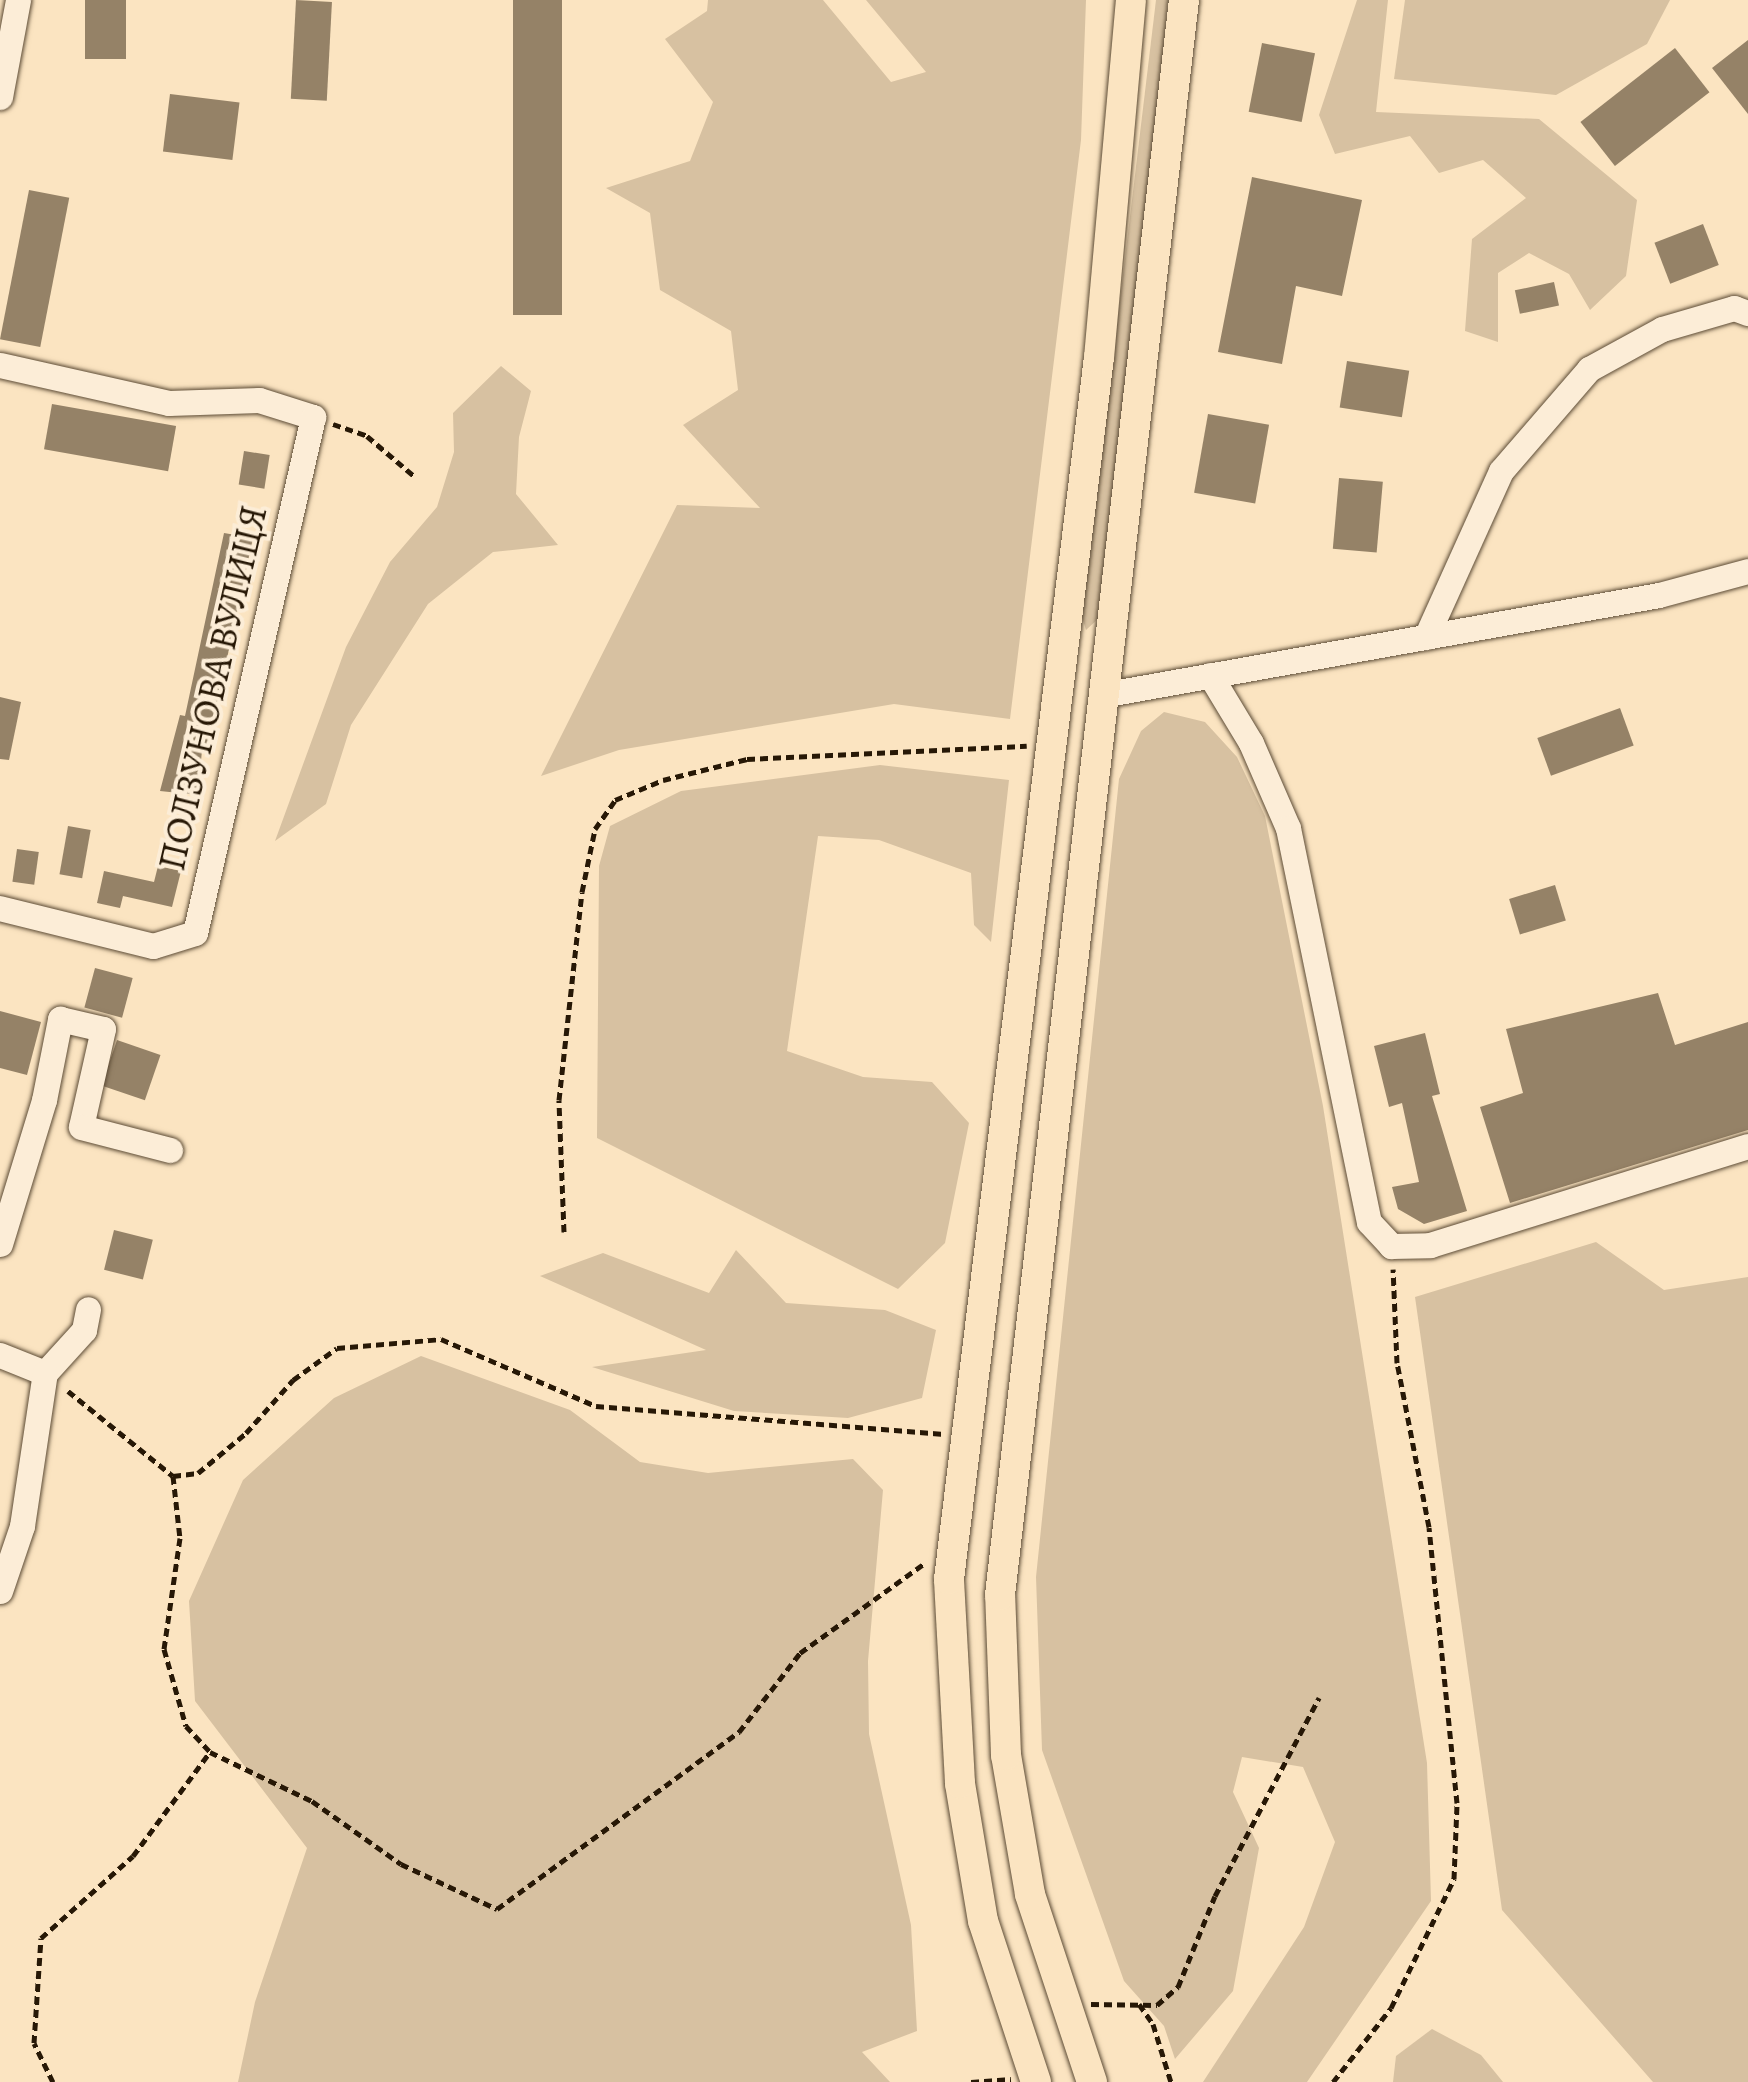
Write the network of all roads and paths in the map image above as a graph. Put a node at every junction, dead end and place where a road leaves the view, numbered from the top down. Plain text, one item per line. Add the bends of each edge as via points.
1 (18, 0) edge
2 (1132, 0) edge
3 (1184, 0) edge
4 (0, 97) edge
5 (1748, 314) edge
6 (0, 365) edge
7 (313, 417) junction
8 (414, 476) dead end
9 (1748, 570) edge
10 (1426, 637) junction
11 (1210, 675) junction
12 (1102, 695) junction
13 (1050, 746) junction
14 (0, 908) edge
15 (1748, 1146) edge
16 (170, 1150) dead end
17 (564, 1232) dead end
18 (0, 1244) edge
19 (1391, 1246) junction
20 (88, 1309) dead end
21 (0, 1355) edge
22 (45, 1373) junction
23 (967, 1435) junction
24 (173, 1476) junction
25 (953, 1544) junction
26 (0, 1591) edge
27 (1318, 1698) dead end
28 (210, 1752) junction
29 (1059, 1996) junction
30 (1139, 2004) junction
31 (1035, 2079) edge
32 (53, 2082) edge
33 (970, 2082) edge
34 (1092, 2082) edge
35 (1171, 2082) edge
36 (1334, 2082) edge

1 - 4 street
2 - 13 main road via 1100,358
3 - 12 main road
5 - 10 street via 1734,308 1662,329 1590,368 1501,471
6 - 7 street via 169,403 259,400
7 - 8 path via 367,436
7 - 14 street, ПОЛЗУНОВА ВУЛИЦЯ via 195,932 153,946
9 - 10 street via 1660,595
10 - 11 street
11 - 12 street
11 - 19 street via 1251,743 1288,828 1369,1222
12 - 29 main road via 1000,1596 1006,1755 1030,1894
13 - 17 path via 747,759 615,800 594,829 582,892 559,1100
13 - 23 main road
15 - 19 street via 1430,1244
16 - 18 street via 81,1128 104,1030 60,1019 44,1100
19 - 36 path via 1397,1363 1429,1527 1457,1803 1454,1878 1391,2008
20 - 22 street via 84,1330
21 - 22 street
22 - 24 path
22 - 26 street via 22,1526
23 - 24 path via 596,1406 440,1339 337,1348 293,1380 198,1473
23 - 25 main road
24 - 28 path via 180,1538 164,1649 186,1726
25 - 28 path via 800,1653 738,1732 498,1909 401,1864 312,1801
25 - 31 main road via 960,1782 983,1921
27 - 30 path via 1230,1864 1178,1987 1157,2005
28 - 32 path via 134,1856 41,1938 34,2043
29 - 30 path via 1110,2008
29 - 34 main road
30 - 35 path via 1153,2024
31 - 33 path

